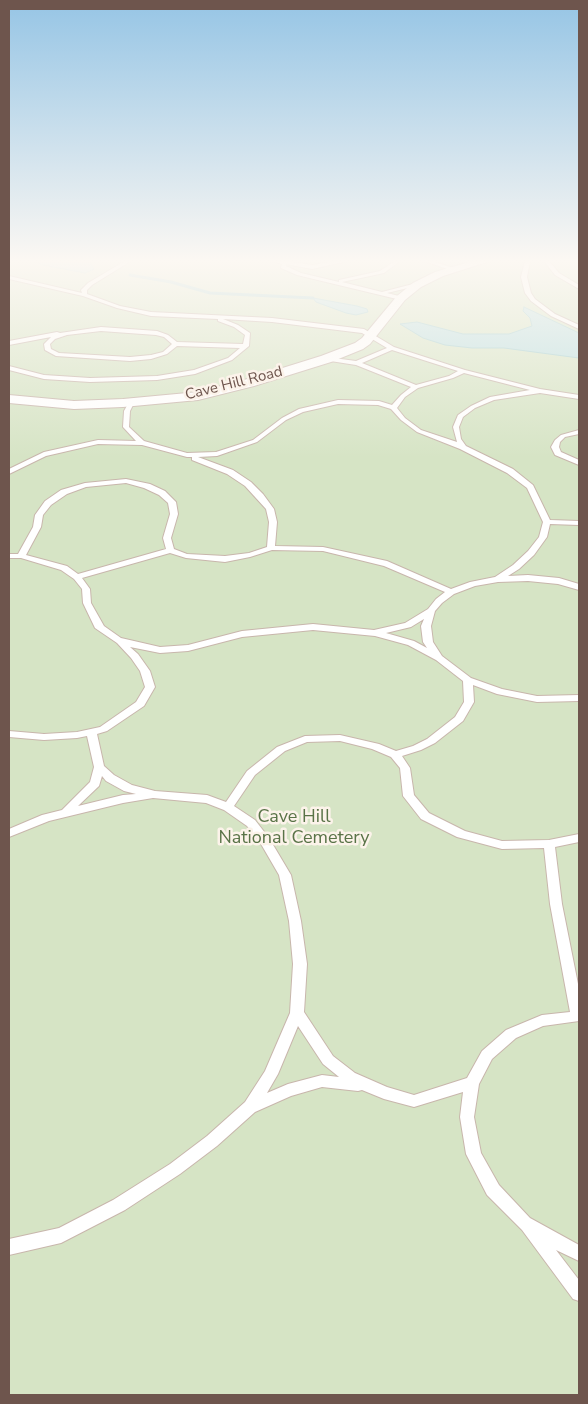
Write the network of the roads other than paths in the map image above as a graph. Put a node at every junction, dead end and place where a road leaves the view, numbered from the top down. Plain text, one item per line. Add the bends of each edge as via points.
1 (233, 327) edge
2 (336, 327) edge
3 (377, 327) edge
4 (66, 333) junction
5 (371, 334) junction
6 (9, 342) edge
7 (176, 344) junction
8 (246, 346) junction
9 (392, 348) junction
10 (326, 359) junction
11 (357, 363) junction
12 (9, 368) edge
13 (463, 371) junction
14 (416, 388) junction
15 (540, 391) junction
16 (579, 397) edge
17 (9, 399) edge
18 (131, 403) junction
19 (393, 408) junction
20 (579, 432) edge
21 (142, 443) junction
22 (463, 447) junction
23 (187, 455) junction
24 (579, 463) edge
25 (9, 472) edge
26 (547, 522) junction
27 (579, 523) edge
28 (270, 548) junction
29 (170, 550) junction
30 (9, 556) edge
31 (21, 556) junction
32 (77, 577) junction
33 (498, 579) junction
34 (579, 587) edge
35 (451, 592) junction
36 (431, 611) junction
37 (376, 633) junction
38 (118, 640) junction
39 (439, 658) junction
40 (468, 680) junction
41 (579, 698) edge
42 (90, 732) junction
43 (9, 734) edge
44 (395, 755) junction
45 (99, 767) junction
46 (154, 795) junction
47 (228, 807) junction
48 (64, 813) junction
49 (9, 833) edge
50 (579, 838) edge
51 (549, 844) junction
52 (297, 1013) junction
53 (579, 1016) edge
54 (472, 1083) junction
55 (384, 1093) junction
56 (250, 1107) junction
57 (524, 1223) junction
58 (9, 1247) edge
59 (579, 1253) edge
60 (579, 1293) edge

1 - 8 lane via 248,334
2 - 5 lane
3 - 5 street, Cave Hill Road
4 - 6 lane
4 - 7 lane via 101,329 149,332 166,336
4 - 7 lane via 46,344 48,350 75,357 130,359 165,353
5 - 9 lane
5 - 10 street, Cave Hill Road via 359,346
7 - 8 lane
8 - 12 lane via 215,366 157,378 66,379 28,375
9 - 11 lane
9 - 13 lane
10 - 11 lane
10 - 18 street, Cave Hill Road via 198,396
11 - 14 lane
13 - 14 lane
13 - 15 lane
14 - 19 lane
15 - 16 lane
15 - 22 lane via 492,398 460,416 456,427
17 - 18 street, Cave Hill Road via 74,405
18 - 21 lane via 126,428
19 - 22 lane via 420,431
19 - 23 lane via 358,401 319,404 284,419 255,441 238,448 216,454
20 - 24 lane via 563,436 555,446 558,453
21 - 23 lane
21 - 25 lane via 116,441 74,446 44,454
22 - 26 lane via 510,471 530,487
23 - 28 lane via 230,472 260,496 270,509 273,522
26 - 27 lane
26 - 33 lane via 543,537 531,552
28 - 29 lane via 225,559 204,559
28 - 35 lane via 323,549 354,555 387,564
29 - 31 lane via 167,538 174,514 172,502 147,486 126,481 85,485 64,492 48,503 39,515 37,528
29 - 32 lane
30 - 31 lane
31 - 32 lane via 64,568
32 - 38 lane via 86,589 92,616 100,628
33 - 34 lane via 559,581
33 - 35 lane
35 - 36 lane
36 - 37 lane via 408,625
36 - 39 lane via 426,626 428,642
37 - 38 lane via 313,626 242,634 188,648 160,650
37 - 39 lane via 411,643
38 - 42 lane via 135,656 150,687 140,704 120,719
39 - 40 lane
40 - 41 lane via 500,692 537,699
40 - 44 lane via 469,702 459,719 432,741
42 - 43 lane via 77,736 44,737
42 - 45 lane
44 - 47 lane via 375,746 340,738 305,739 281,749 251,774
44 - 51 lane via 405,768 409,796 425,816 462,834 502,845
45 - 46 lane via 128,788
45 - 48 lane via 95,783
46 - 47 lane via 206,799
46 - 48 lane
47 - 52 lane via 251,823 284,875 300,964
48 - 49 lane
50 - 51 lane
51 - 53 lane via 556,904
52 - 55 lane via 328,1060 350,1077
52 - 56 lane via 271,1074
53 - 54 lane via 542,1021 511,1034 487,1055
54 - 55 lane via 414,1101
54 - 57 lane via 467,1117 474,1154 493,1190
55 - 56 lane via 349,1082 322,1081 288,1090
56 - 58 lane via 175,1169 119,1205 61,1235
57 - 59 lane
57 - 60 lane

